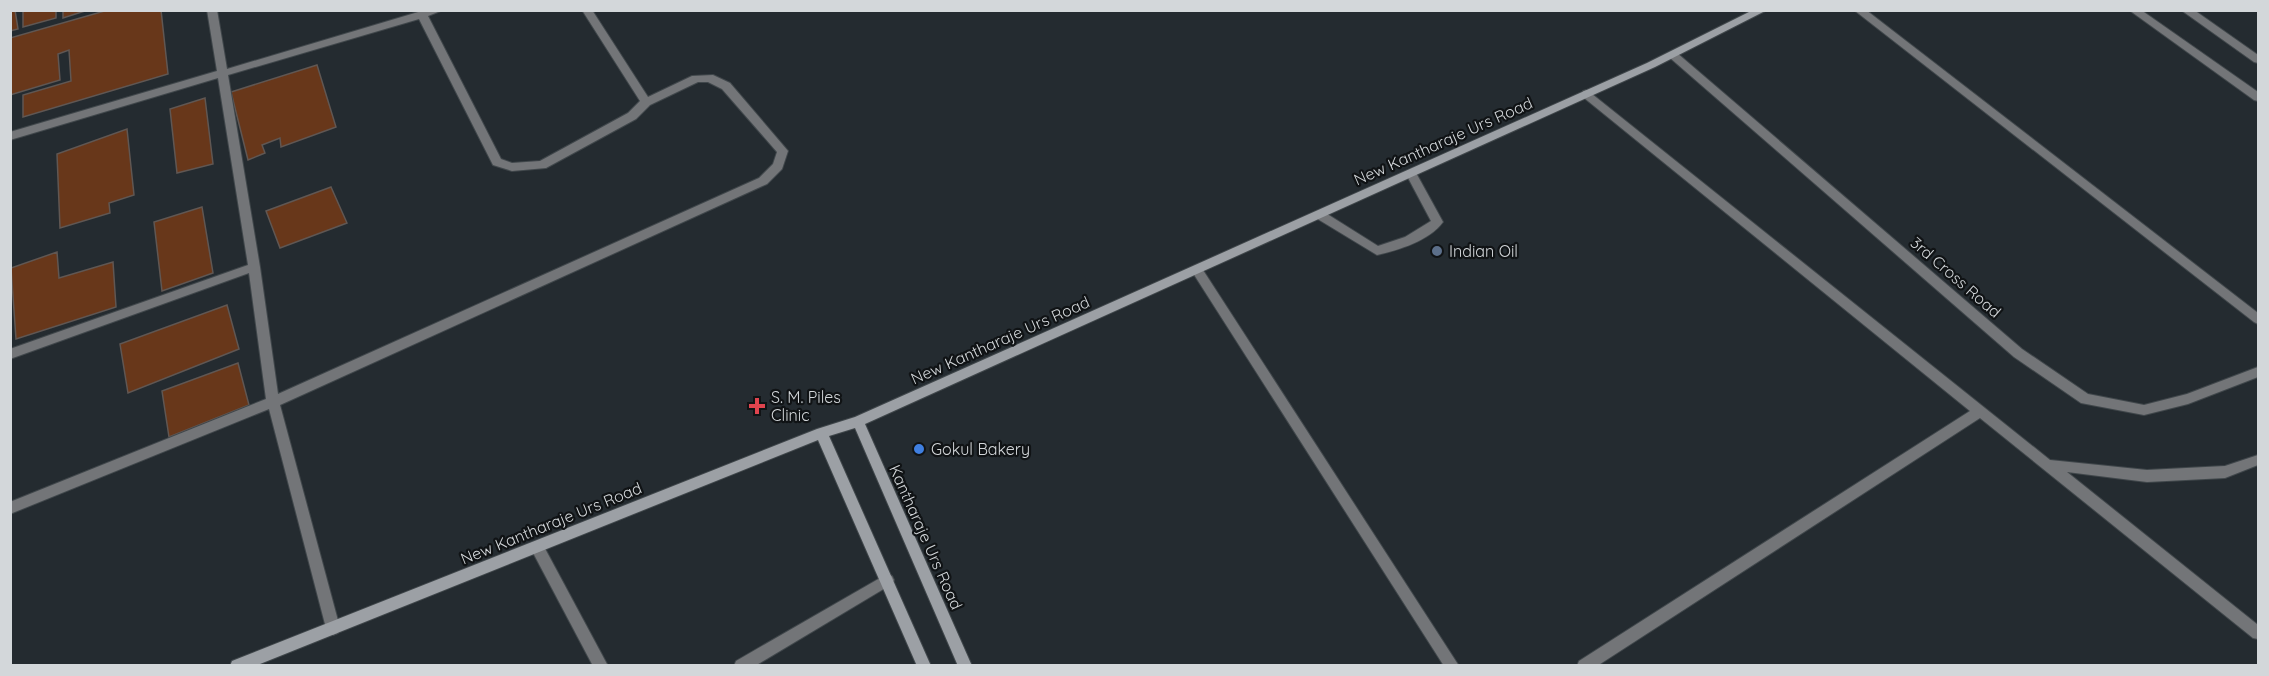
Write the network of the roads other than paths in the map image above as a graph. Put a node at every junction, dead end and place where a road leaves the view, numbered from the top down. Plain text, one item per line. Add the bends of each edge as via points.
1 (212, 10) edge
2 (438, 10) edge
3 (587, 10) edge
4 (1762, 10) edge
5 (1858, 10) edge
6 (2134, 10) edge
7 (2186, 10) edge
8 (422, 15) junction
9 (1673, 55) junction
10 (2259, 60) edge
11 (222, 74) junction
12 (1587, 94) junction
13 (2259, 97) edge
14 (646, 102) junction
15 (10, 136) edge
16 (1411, 174) junction
17 (1320, 215) junction
18 (254, 267) junction
19 (1197, 270) junction
20 (2259, 319) edge
21 (10, 354) edge
22 (2259, 372) edge
23 (273, 402) junction
24 (1980, 411) junction
25 (858, 422) junction
26 (821, 433) junction
27 (2259, 460) edge
28 (2051, 465) junction
29 (10, 508) edge
30 (537, 547) junction
31 (887, 580) junction
32 (333, 628) junction
33 (2259, 633) edge
34 (237, 666) edge
35 (602, 666) edge
36 (741, 666) edge
37 (924, 666) edge
38 (965, 666) edge
39 (1452, 666) edge
40 (1584, 666) edge

1 - 11 street
2 - 8 street
3 - 14 street
4 - 9 main road, New Kantharaje Urs Road
5 - 20 street
6 - 13 street
7 - 10 street
8 - 11 street
8 - 14 street via 497,162 512,167 542,165 632,116
9 - 12 main road, New Kantharaje Urs Road
9 - 22 street, 3rd Cross Road via 2018,353 2085,399 2144,410 2188,399
11 - 15 street
11 - 18 street
12 - 16 main road, New Kantharaje Urs Road
12 - 24 street
14 - 23 street via 696,79 709,78 726,86 783,151 778,166 762,180
16 - 17 main road, New Kantharaje Urs Road
16 - 17 street via 1437,222 1395,247 1377,251
17 - 19 main road, New Kantharaje Urs Road
18 - 21 street
18 - 23 street
19 - 25 main road, New Kantharaje Urs Road
19 - 39 street
23 - 29 street
23 - 32 street
24 - 28 street
24 - 40 street
25 - 26 main road, New Kantharaje Urs Road
25 - 38 main road, Kantharaje Urs Road
26 - 30 main road, New Kantharaje Urs Road
26 - 31 main road
27 - 28 street via 2225,472 2147,476
28 - 33 street
30 - 32 main road, New Kantharaje Urs Road
30 - 35 street
31 - 36 street
31 - 37 main road
32 - 34 main road, New Kantharaje Urs Road

